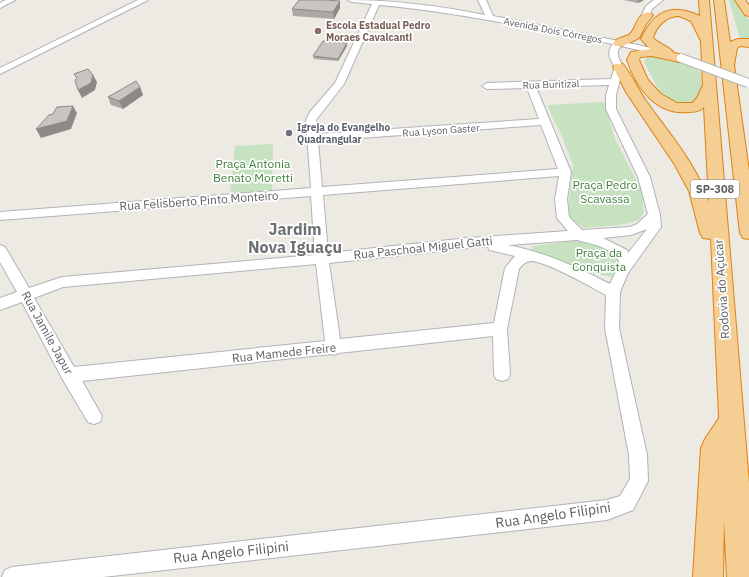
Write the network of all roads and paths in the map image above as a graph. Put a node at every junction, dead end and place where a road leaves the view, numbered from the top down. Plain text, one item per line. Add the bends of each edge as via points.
1 (11, 0) edge
2 (144, 0) edge
3 (352, 0) edge
4 (482, 0) edge
5 (659, 0) edge
6 (671, 0) edge
7 (704, 0) edge
8 (719, 0) edge
9 (740, 0) edge
10 (377, 2) junction
11 (0, 6) edge
12 (749, 13) edge
13 (645, 17) junction
14 (490, 18) junction
15 (619, 43) junction
16 (749, 43) edge
17 (707, 46) junction
18 (680, 58) junction
19 (728, 64) junction
20 (0, 71) edge
21 (617, 75) junction
22 (748, 83) edge
23 (530, 84) junction
24 (487, 86) dead end
25 (709, 86) junction
26 (732, 103) junction
27 (546, 122) junction
28 (312, 138) junction
29 (749, 148) edge
30 (565, 172) junction
31 (317, 191) junction
32 (654, 215) junction
33 (0, 216) edge
34 (749, 233) edge
35 (580, 236) junction
36 (531, 238) junction
37 (468, 243) junction
38 (509, 248) junction
39 (0, 250) edge
40 (534, 256) junction
41 (322, 259) junction
42 (628, 264) junction
43 (512, 268) junction
44 (613, 292) junction
45 (722, 293) junction
46 (26, 294) junction
47 (0, 304) edge
48 (500, 329) junction
49 (334, 348) junction
50 (502, 374) dead end
51 (69, 375) junction
52 (94, 416) dead end
53 (732, 420) junction
54 (12, 577) edge
55 (708, 577) edge
56 (742, 577) edge

1 - 11 street
2 - 20 street
3 - 10 street, Avenida Dois Córregos
4 - 14 street
5 - 13 street via 649,8
6 - 13 highway
7 - 17 highway, Rodovia do Açúcar / SP-308
8 - 19 highway, SP-308
9 - 12 highway
10 - 14 street, Avenida Dois Córregos
10 - 28 street via 338,84 310,120
13 - 15 highway via 635,36
14 - 15 street, Avenida Dois Córregos
15 - 18 street, Avenida Dois Córregos
15 - 21 street, Rua Angelo Filipini via 614,48 613,56
16 - 19 highway via 737,43 730,48
17 - 18 highway via 696,19 683,14 667,14 661,18 647,39 654,46
17 - 25 highway, Rodovia do Açúcar / SP-308
18 - 22 street, Avenida Dois Córregos, bridge
18 - 25 highway via 647,52 635,55 633,60 652,96 668,105 680,108 696,107 703,100
19 - 26 highway, SP-308
21 - 23 street, Rua Buritizal
21 - 32 street, Rua Angelo Filipini via 611,95 611,109 644,177
21 - 45 highway via 633,92 683,165 697,191
23 - 24 street, Rua Buritizal
23 - 27 street
25 - 45 highway, Rodovia do Açúcar / SP-308
26 - 29 highway
26 - 34 highway, SP-308
27 - 28 street, Rua Lyson Gaster
27 - 30 street
28 - 31 street
30 - 31 street, Rua Felisberto Pinto Monteiro
30 - 35 street via 561,199 563,218
31 - 33 street, Rua Felisberto Pinto Monteiro
31 - 41 street
32 - 35 street, Rua Paschoal Miguel Gatti via 641,227 631,231
32 - 42 street, Rua Angelo Filipini via 655,227
35 - 36 street, Rua Paschoal Miguel Gatti
35 - 42 street via 595,239 612,247 622,253
36 - 37 street, Rua Paschoal Miguel Gatti
36 - 38 street via 517,242
37 - 38 street
37 - 41 street, Rua Paschoal Miguel Gatti
38 - 40 street
38 - 43 street via 508,261
39 - 46 street, Rua Jamile Japur
40 - 43 street via 524,256
40 - 44 street
41 - 46 street, Rua Paschoal Miguel Gatti via 62,282
41 - 49 street
42 - 44 street, Rua Angelo Filipini
43 - 48 street
44 - 54 street, Rua Angelo Filipini via 612,328 638,455 639,481 626,503 608,510
45 - 53 highway, Rodovia do Açúcar / SP-308
46 - 47 street, Rua Paschoal Miguel Gatti
46 - 51 street, Rua Jamile Japur
48 - 49 street, Rua Mamede Freire
48 - 50 street
49 - 51 street, Rua Mamede Freire
51 - 52 street, Rua Jamile Japur
53 - 55 highway via 714,448
53 - 56 highway, Rodovia do Açúcar / SP-308

